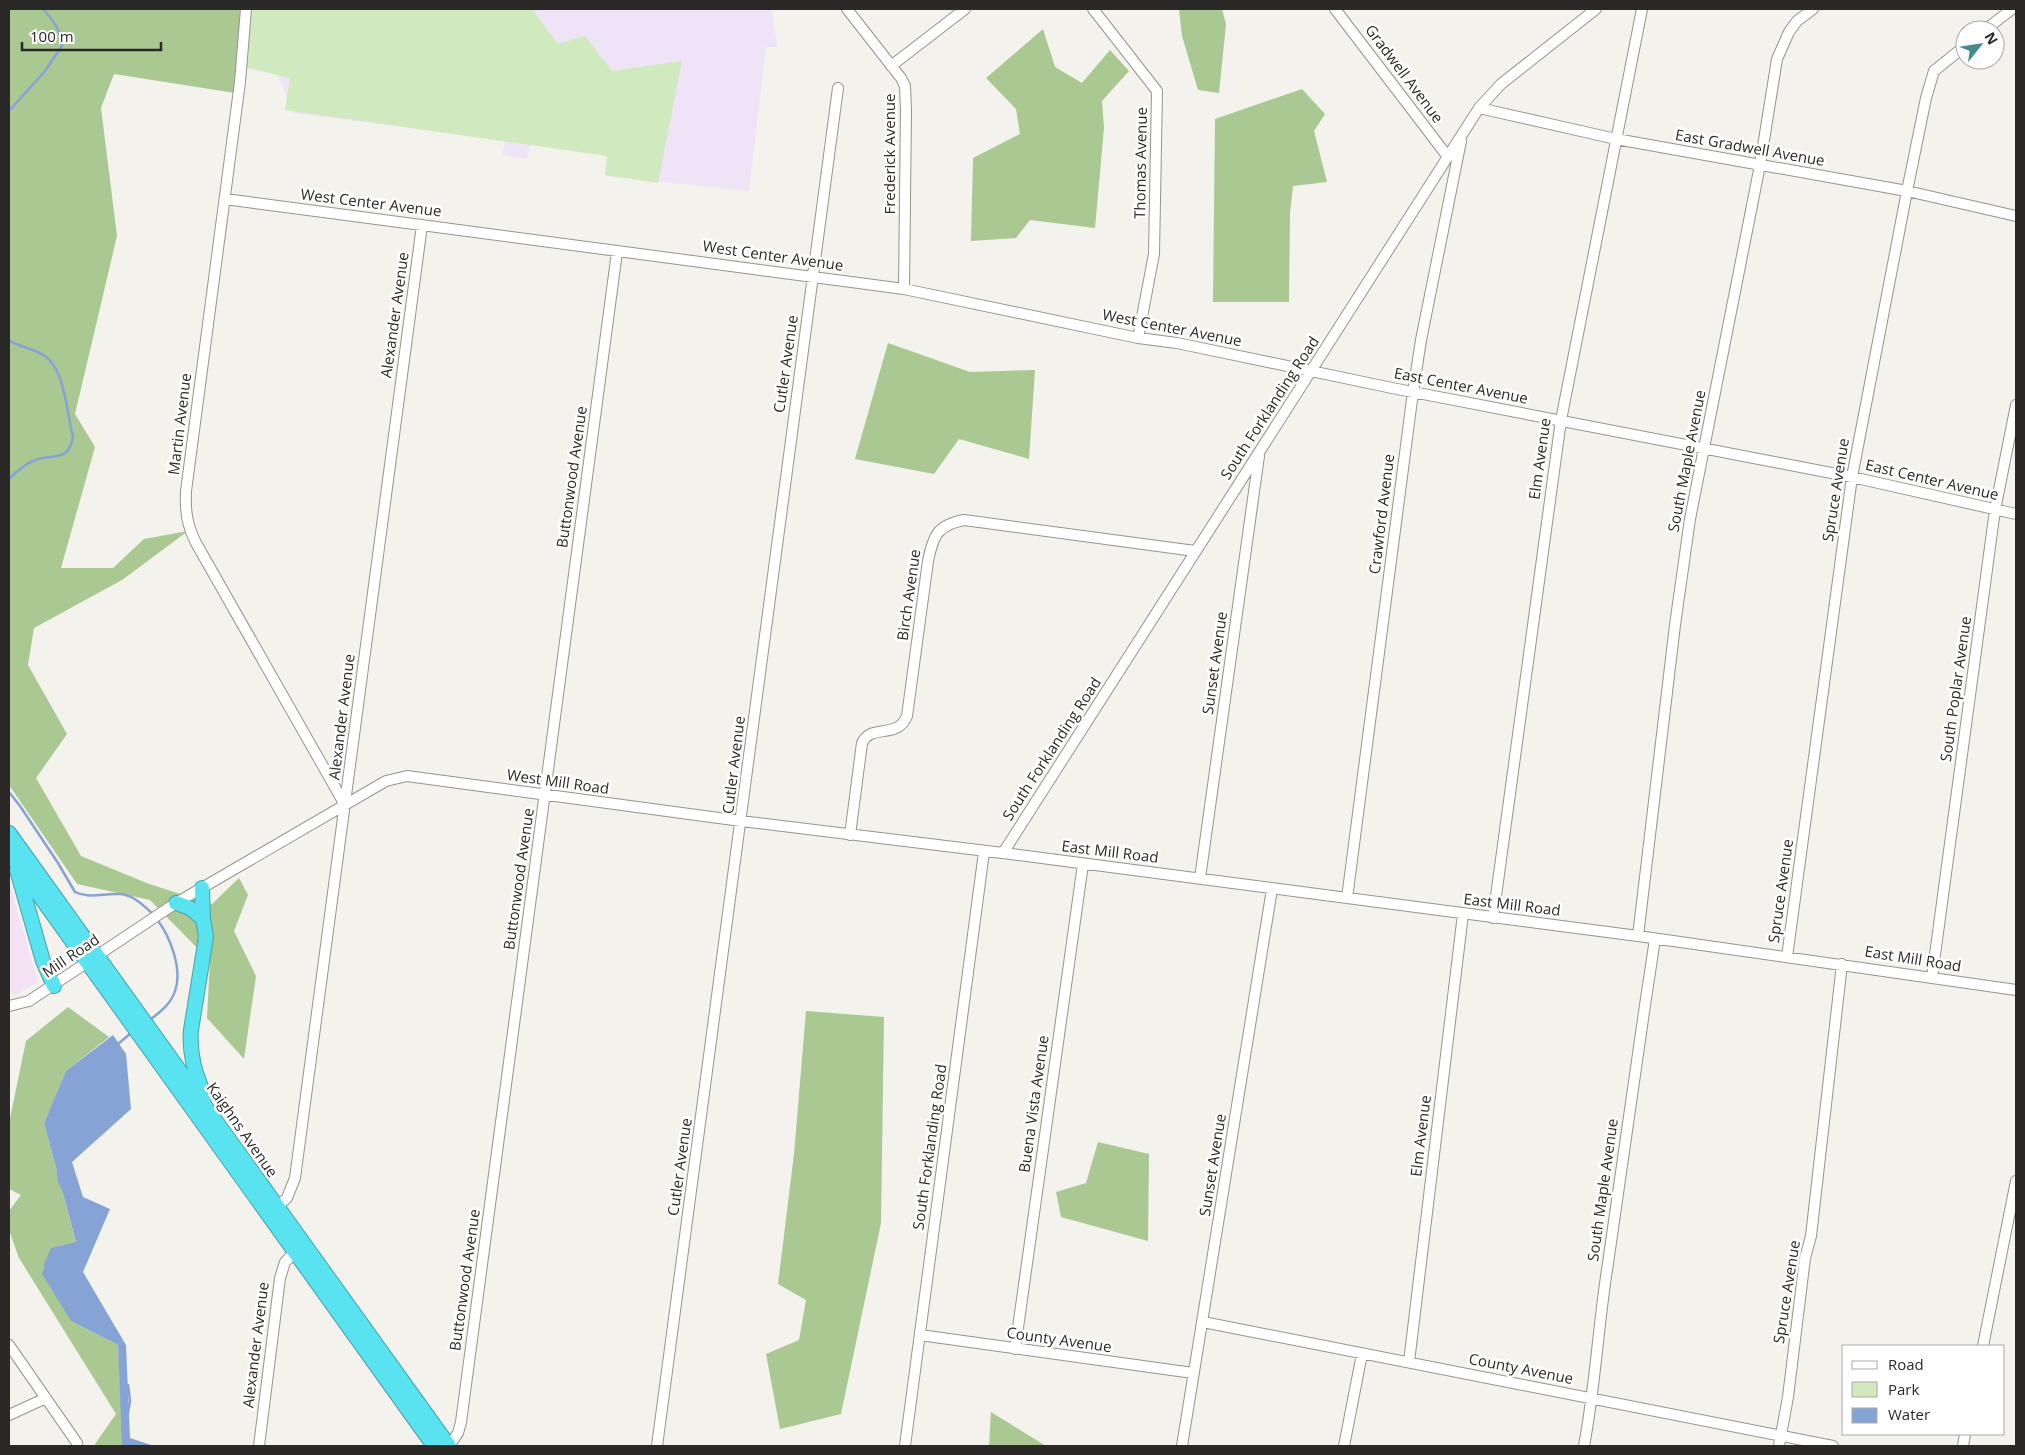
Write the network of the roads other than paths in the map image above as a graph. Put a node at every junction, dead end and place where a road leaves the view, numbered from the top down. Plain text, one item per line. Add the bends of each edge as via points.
1 (246, 9) edge
2 (847, 9) edge
3 (965, 9) edge
4 (1093, 9) edge
5 (1335, 9) edge
6 (1642, 9) edge
7 (1813, 9) edge
8 (2012, 9) edge
9 (1589, 11) edge
10 (1998, 20) edge
11 (1955, 54) edge
12 (891, 66) junction
13 (838, 88) dead end
14 (1479, 108) junction
15 (1462, 136) junction
16 (1616, 139) junction
17 (1448, 157) junction
18 (1760, 165) junction
19 (1907, 192) junction
20 (225, 199) junction
21 (2016, 216) edge
22 (422, 225) junction
23 (617, 252) junction
24 (814, 277) junction
25 (904, 289) junction
26 (1138, 338) junction
27 (1312, 372) junction
28 (1413, 392) junction
29 (2016, 405) edge
30 (1561, 420) junction
31 (1705, 450) junction
32 (1260, 452) junction
33 (1852, 478) junction
34 (1996, 510) junction
35 (2016, 514) edge
36 (1195, 551) junction
37 (546, 796) junction
38 (346, 805) junction
39 (741, 822) junction
40 (9, 833) edge
41 (850, 835) junction
42 (984, 852) junction
43 (1003, 853) junction
44 (11, 857) edge
45 (1083, 864) junction
46 (1200, 878) junction
47 (202, 888) junction
48 (1272, 889) junction
49 (1347, 898) junction
50 (176, 903) junction
51 (1463, 914) junction
52 (1493, 918) junction
53 (203, 919) junction
54 (146, 922) joint
55 (1638, 936) junction
56 (1654, 939) junction
57 (1787, 957) junction
58 (92, 960) junction
59 (1842, 964) junction
60 (1932, 977) junction
61 (54, 986) junction
62 (2016, 990) edge
63 (9, 1006) edge
64 (145, 1033) junction
65 (215, 1119) junction
66 (2016, 1182) edge
67 (277, 1207) junction
68 (2013, 1211) edge
69 (295, 1252) junction
70 (1203, 1322) junction
71 (920, 1336) junction
72 (9, 1345) edge
73 (1983, 1345) edge
74 (1015, 1348) junction
75 (1362, 1354) junction
76 (1408, 1362) junction
77 (1193, 1373) junction
78 (46, 1398) junction
79 (1590, 1398) junction
80 (9, 1415) edge
81 (419, 1426) junction
82 (1780, 1441) edge
83 (77, 1443) dead end
84 (259, 1446) edge
85 (429, 1446) edge
86 (434, 1446) edge
87 (449, 1446) edge
88 (657, 1446) edge
89 (905, 1446) edge
90 (1182, 1446) edge
91 (1344, 1446) edge
92 (1584, 1446) edge
93 (1834, 1446) edge

1 - 20 street, Martin Avenue
2 - 12 street, Frederick Avenue
3 - 12 street
4 - 26 street, Thomas Avenue via 1156,91 1154,254
5 - 17 street, Gradwell Avenue
6 - 16 street, Elm Avenue
7 - 18 street, South Maple Avenue via 1788,32 1777,59
8 - 10 street
9 - 14 street, South Forklanding Road via 1502,84
11 - 19 street, Spruce Avenue via 1934,71
12 - 25 street, Frederick Avenue via 905,86 906,98
13 - 24 street, Cutler Avenue
14 - 15 street, South Forklanding Road
14 - 16 street, East Gradwell Avenue
15 - 17 street, South Forklanding Road
15 - 28 street, Crawford Avenue
16 - 18 street, East Gradwell Avenue
16 - 30 street, Elm Avenue
17 - 27 street, South Forklanding Road
18 - 19 street, East Gradwell Avenue
18 - 31 street, South Maple Avenue
19 - 21 street, East Gradwell Avenue
19 - 33 street, Spruce Avenue
20 - 22 street, West Center Avenue
20 - 38 street, Martin Avenue via 186,491 187,519 196,543
22 - 23 street, West Center Avenue
22 - 38 street, Alexander Avenue
23 - 24 street, West Center Avenue
23 - 37 street, Buttonwood Avenue
24 - 25 street, West Center Avenue
24 - 39 street, Cutler Avenue
25 - 26 street, West Center Avenue
26 - 27 street, West Center Avenue via 1177,343
27 - 28 street, East Center Avenue
27 - 32 street, South Forklanding Road
28 - 30 street, East Center Avenue
28 - 49 street, Crawford Avenue
29 - 34 street, South Poplar Avenue
30 - 31 street, East Center Avenue
30 - 52 street, Elm Avenue
31 - 33 street, East Center Avenue
31 - 55 street, South Maple Avenue via 1686,540 1674,625
32 - 36 street, South Forklanding Road
32 - 46 street, Sunset Avenue
33 - 34 street, East Center Avenue
33 - 57 street, Spruce Avenue
34 - 35 street, East Center Avenue
34 - 60 street, South Poplar Avenue
36 - 41 street, Birch Avenue via 964,520 945,527 932,541 928,560 907,716 898,728 869,734 862,743
36 - 43 street, South Forklanding Road
37 - 38 street, West Mill Road via 402,776
37 - 39 street, West Mill Road
37 - 87 street, Buttonwood Avenue via 462,1422
38 - 47 street, West Mill Road
38 - 67 street, Alexander Avenue via 295,1178 287,1198
39 - 41 street, West Mill Road
39 - 88 street, Cutler Avenue
40 - 58 highway, Kaighns Avenue
41 - 42 street, West Mill Road
42 - 43 street, West Mill Road
42 - 71 street, South Forklanding Road
43 - 45 street, East Mill Road
44 - 58 highway, Kaighns Avenue
44 - 61 highway via 43,961
45 - 46 street, East Mill Road
45 - 74 street, Buena Vista Avenue
46 - 48 street, East Mill Road
47 - 50 street, West Mill Road
47 - 53 highway
48 - 49 street, East Mill Road
48 - 70 street, Sunset Avenue
49 - 51 street, East Mill Road
50 - 53 highway via 190,908
50 - 54 street, West Mill Road
51 - 52 street, East Mill Road
51 - 76 street, Elm Avenue
52 - 55 street, East Mill Road
53 - 65 highway via 206,937 190,1045 195,1074
54 - 58 street, Mill Road
55 - 56 street, East Mill Road
56 - 57 street, East Mill Road
56 - 79 street, South Maple Avenue
57 - 59 street, East Mill Road
58 - 61 street, Mill Road
58 - 64 highway, Kaighns Avenue
59 - 60 street, East Mill Road
59 - 82 street, Spruce Avenue via 1811,1236 1805,1258
60 - 62 street, East Mill Road
61 - 63 street, Mill Road via 29,1001
64 - 65 highway, Kaighns Avenue
64 - 69 highway, Kaighns Avenue
65 - 67 highway, Kaighns Avenue
66 - 68 street
67 - 87 highway, Kaighns Avenue
68 - 73 street
69 - 81 highway, Kaighns Avenue
69 - 84 street, Alexander Avenue via 285,1262 280,1278
70 - 75 street, County Avenue
70 - 77 street, Sunset Avenue
71 - 74 street, County Avenue
71 - 89 street, South Forklanding Road
72 - 78 street
74 - 77 street, County Avenue
75 - 76 street, County Avenue
75 - 91 street
76 - 79 street, County Avenue
77 - 90 street, Sunset Avenue
78 - 80 street
78 - 83 street
79 - 82 street, County Avenue
79 - 92 street, South Maple Avenue
81 - 85 highway
81 - 86 highway, Kaighns Avenue
82 - 93 street, County Avenue

